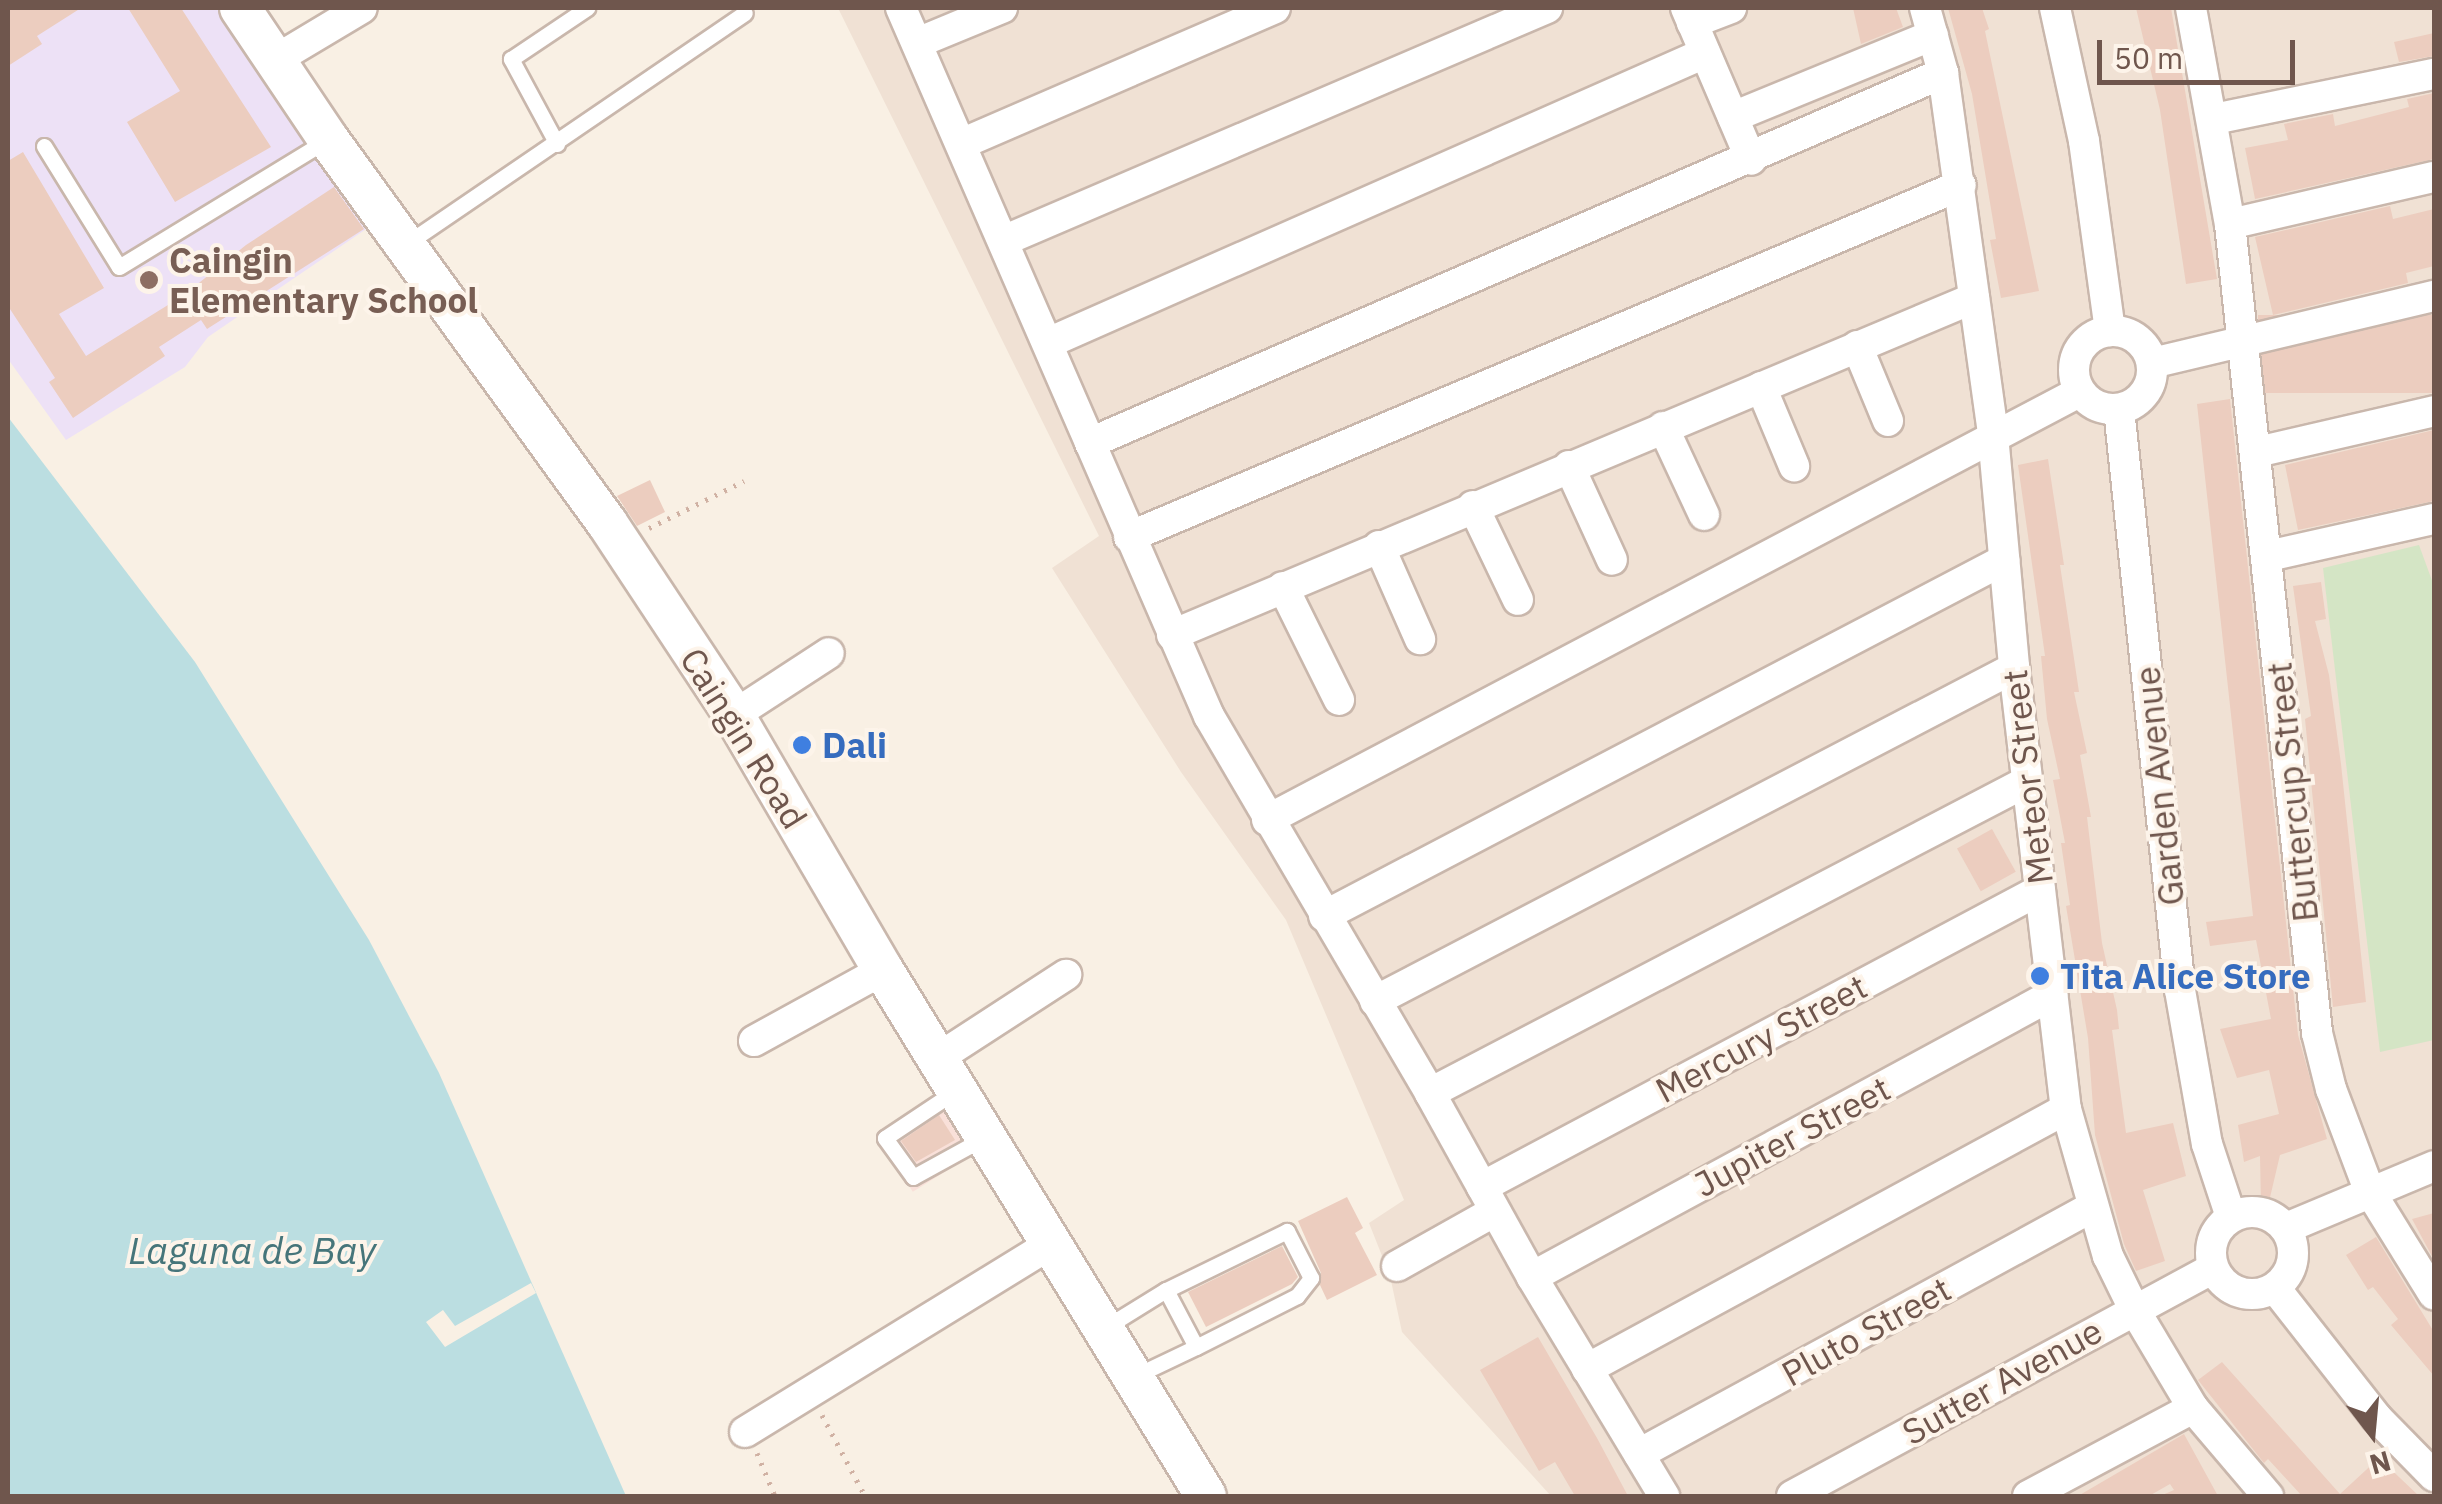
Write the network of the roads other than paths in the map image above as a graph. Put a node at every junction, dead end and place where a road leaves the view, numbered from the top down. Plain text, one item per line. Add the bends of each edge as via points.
1 (240, 8) edge
2 (362, 8) edge
3 (588, 8) edge
4 (901, 8) edge
5 (1002, 8) edge
6 (1275, 8) edge
7 (1547, 8) edge
8 (1731, 8) edge
9 (2056, 8) edge
10 (2190, 8) edge
11 (745, 13) dead end
12 (1689, 15) edge
13 (1930, 21) edge
14 (917, 44) junction
15 (1705, 53) junction
16 (275, 60) junction
17 (1943, 73) junction
18 (2434, 74) edge
19 (1733, 117) junction
20 (2214, 119) junction
21 (328, 140) junction
22 (557, 144) junction
23 (961, 144) junction
24 (44, 146) dead end
25 (1751, 160) junction
26 (2434, 177) edge
27 (1960, 185) junction
28 (2230, 224) junction
29 (1003, 241) junction
30 (406, 244) junction
31 (2434, 296) edge
32 (1974, 298) junction
33 (2110, 330) junction
34 (2242, 339) junction
35 (1048, 343) junction
36 (1856, 346) junction
37 (2152, 362) junction
38 (1761, 387) junction
39 (2079, 392) junction
40 (2119, 409) junction
41 (2434, 411) edge
42 (1888, 421) dead end
43 (1663, 427) junction
44 (1992, 435) junction
45 (1090, 442) junction
46 (2257, 452) junction
47 (1569, 466) junction
48 (1794, 466) dead end
49 (1473, 506) junction
50 (1704, 514) dead end
51 (2434, 519) edge
52 (1129, 537) junction
53 (1379, 546) junction
54 (2268, 556) junction
55 (1612, 560) dead end
56 (2004, 560) junction
57 (1283, 586) junction
58 (1518, 600) dead end
59 (1172, 636) junction
60 (1420, 639) dead end
61 (829, 653) dead end
62 (2014, 668) junction
63 (1339, 700) dead end
64 (734, 716) junction
65 (2026, 782) junction
66 (1267, 820) junction
67 (2040, 890) junction
68 (1324, 916) junction
69 (883, 970) junction
70 (1066, 975) dead end
71 (2052, 995) junction
72 (1375, 1001) junction
73 (754, 1041) dead end
74 (948, 1074) junction
75 (1430, 1093) junction
76 (2066, 1109) junction
77 (987, 1137) junction
78 (2434, 1166) edge
79 (2368, 1190) junction
80 (1488, 1199) junction
81 (2092, 1207) junction
82 (2231, 1216) junction
83 (2286, 1228) junction
84 (1054, 1242) junction
85 (1397, 1266) dead end
86 (2213, 1268) junction
87 (1532, 1277) junction
88 (2431, 1286) edge
89 (2274, 1288) junction
90 (1166, 1290) junction
91 (2134, 1309) junction
92 (1106, 1327) junction
93 (1196, 1347) junction
94 (1587, 1369) junction
95 (1136, 1376) junction
96 (2193, 1408) junction
97 (745, 1432) road end
98 (1639, 1454) junction
99 (2434, 1476) edge
100 (1206, 1496) edge
101 (1664, 1496) edge
102 (1792, 1496) edge
103 (2028, 1496) edge
104 (2264, 1496) edge

1 - 16 street, Caingin Road
2 - 16 street
3 - 22 lane via 511,59
4 - 14 street
5 - 14 street
6 - 23 street
7 - 29 street
8 - 12 street
9 - 33 street via 2084,141
10 - 20 street, Buttercup Street
11 - 22 lane
12 - 15 street
13 - 17 street, Meteor Street
13 - 19 street
14 - 23 street
15 - 19 street
15 - 35 street
16 - 21 street, Caingin Road
17 - 25 street
17 - 27 street, Meteor Street
18 - 20 street
19 - 25 street
20 - 28 street, Buttercup Street
21 - 24 lane via 120,267
21 - 30 street, Caingin Road
22 - 30 lane
23 - 29 street
25 - 45 street
26 - 28 street
27 - 32 street, Meteor Street
27 - 52 street
28 - 34 street, Buttercup Street
29 - 35 street
30 - 64 street, Caingin Road
31 - 34 street
32 - 36 street
32 - 44 street, Meteor Street
33 - 37 street via 2144,345
33 - 39 street via 2081,346 2073,376
34 - 37 street
34 - 46 street, Buttercup Street
35 - 45 street
36 - 38 street
36 - 42 street
37 - 40 street via 2142,398
38 - 43 street
38 - 48 street
39 - 40 street via 2096,407
39 - 44 street
40 - 82 street, Garden Avenue via 2180,990 2208,1144
41 - 46 street
43 - 47 street
43 - 50 street
44 - 56 street, Meteor Street
44 - 66 street
45 - 52 street
46 - 54 street, Buttercup Street
47 - 49 street
47 - 55 street
49 - 53 street
49 - 58 street
51 - 54 street
52 - 59 street
53 - 57 street
53 - 60 street
54 - 79 street, Buttercup Street via 2318,1034 2330,1089
56 - 62 street, Meteor Street
56 - 68 street
57 - 59 street
57 - 63 street
59 - 66 street
61 - 64 street
62 - 65 street, Meteor Street
62 - 72 street
64 - 69 street, Caingin Road
65 - 67 street, Meteor Street
65 - 75 street
66 - 68 street
67 - 71 street, Meteor Street
67 - 80 street, Mercury Street
68 - 72 street
69 - 73 street
69 - 74 street, Caingin Road
70 - 74 street
71 - 76 street, Meteor Street
71 - 87 street, Jupiter Street
72 - 75 street
74 - 77 street, Caingin Road
74 - 77 lane via 885,1138 912,1177
75 - 80 street
76 - 81 street, Meteor Street
76 - 94 street
77 - 84 street, Caingin Road
78 - 79 street
79 - 83 street
79 - 88 street, Buttercup Street
80 - 85 street, Mercury Street
80 - 87 street
81 - 91 street, Meteor Street
81 - 98 street, Pluto Street
82 - 83 street via 2261,1212
82 - 86 street via 2212,1239
83 - 89 street via 2293,1260
84 - 92 street, Caingin Road
84 - 97 street
86 - 89 street via 2239,1292
86 - 91 street, Sutter Avenue
87 - 94 street
89 - 99 street via 2376,1417
90 - 92 lane
90 - 93 lane
90 - 93 lane via 1287,1230 1311,1278 1297,1296
91 - 96 street, Meteor Street
91 - 102 street, Sutter Avenue
92 - 95 street, Caingin Road
93 - 95 lane
94 - 98 street
95 - 100 street, Caingin Road
96 - 103 street
96 - 104 street, Meteor Street
98 - 101 street

